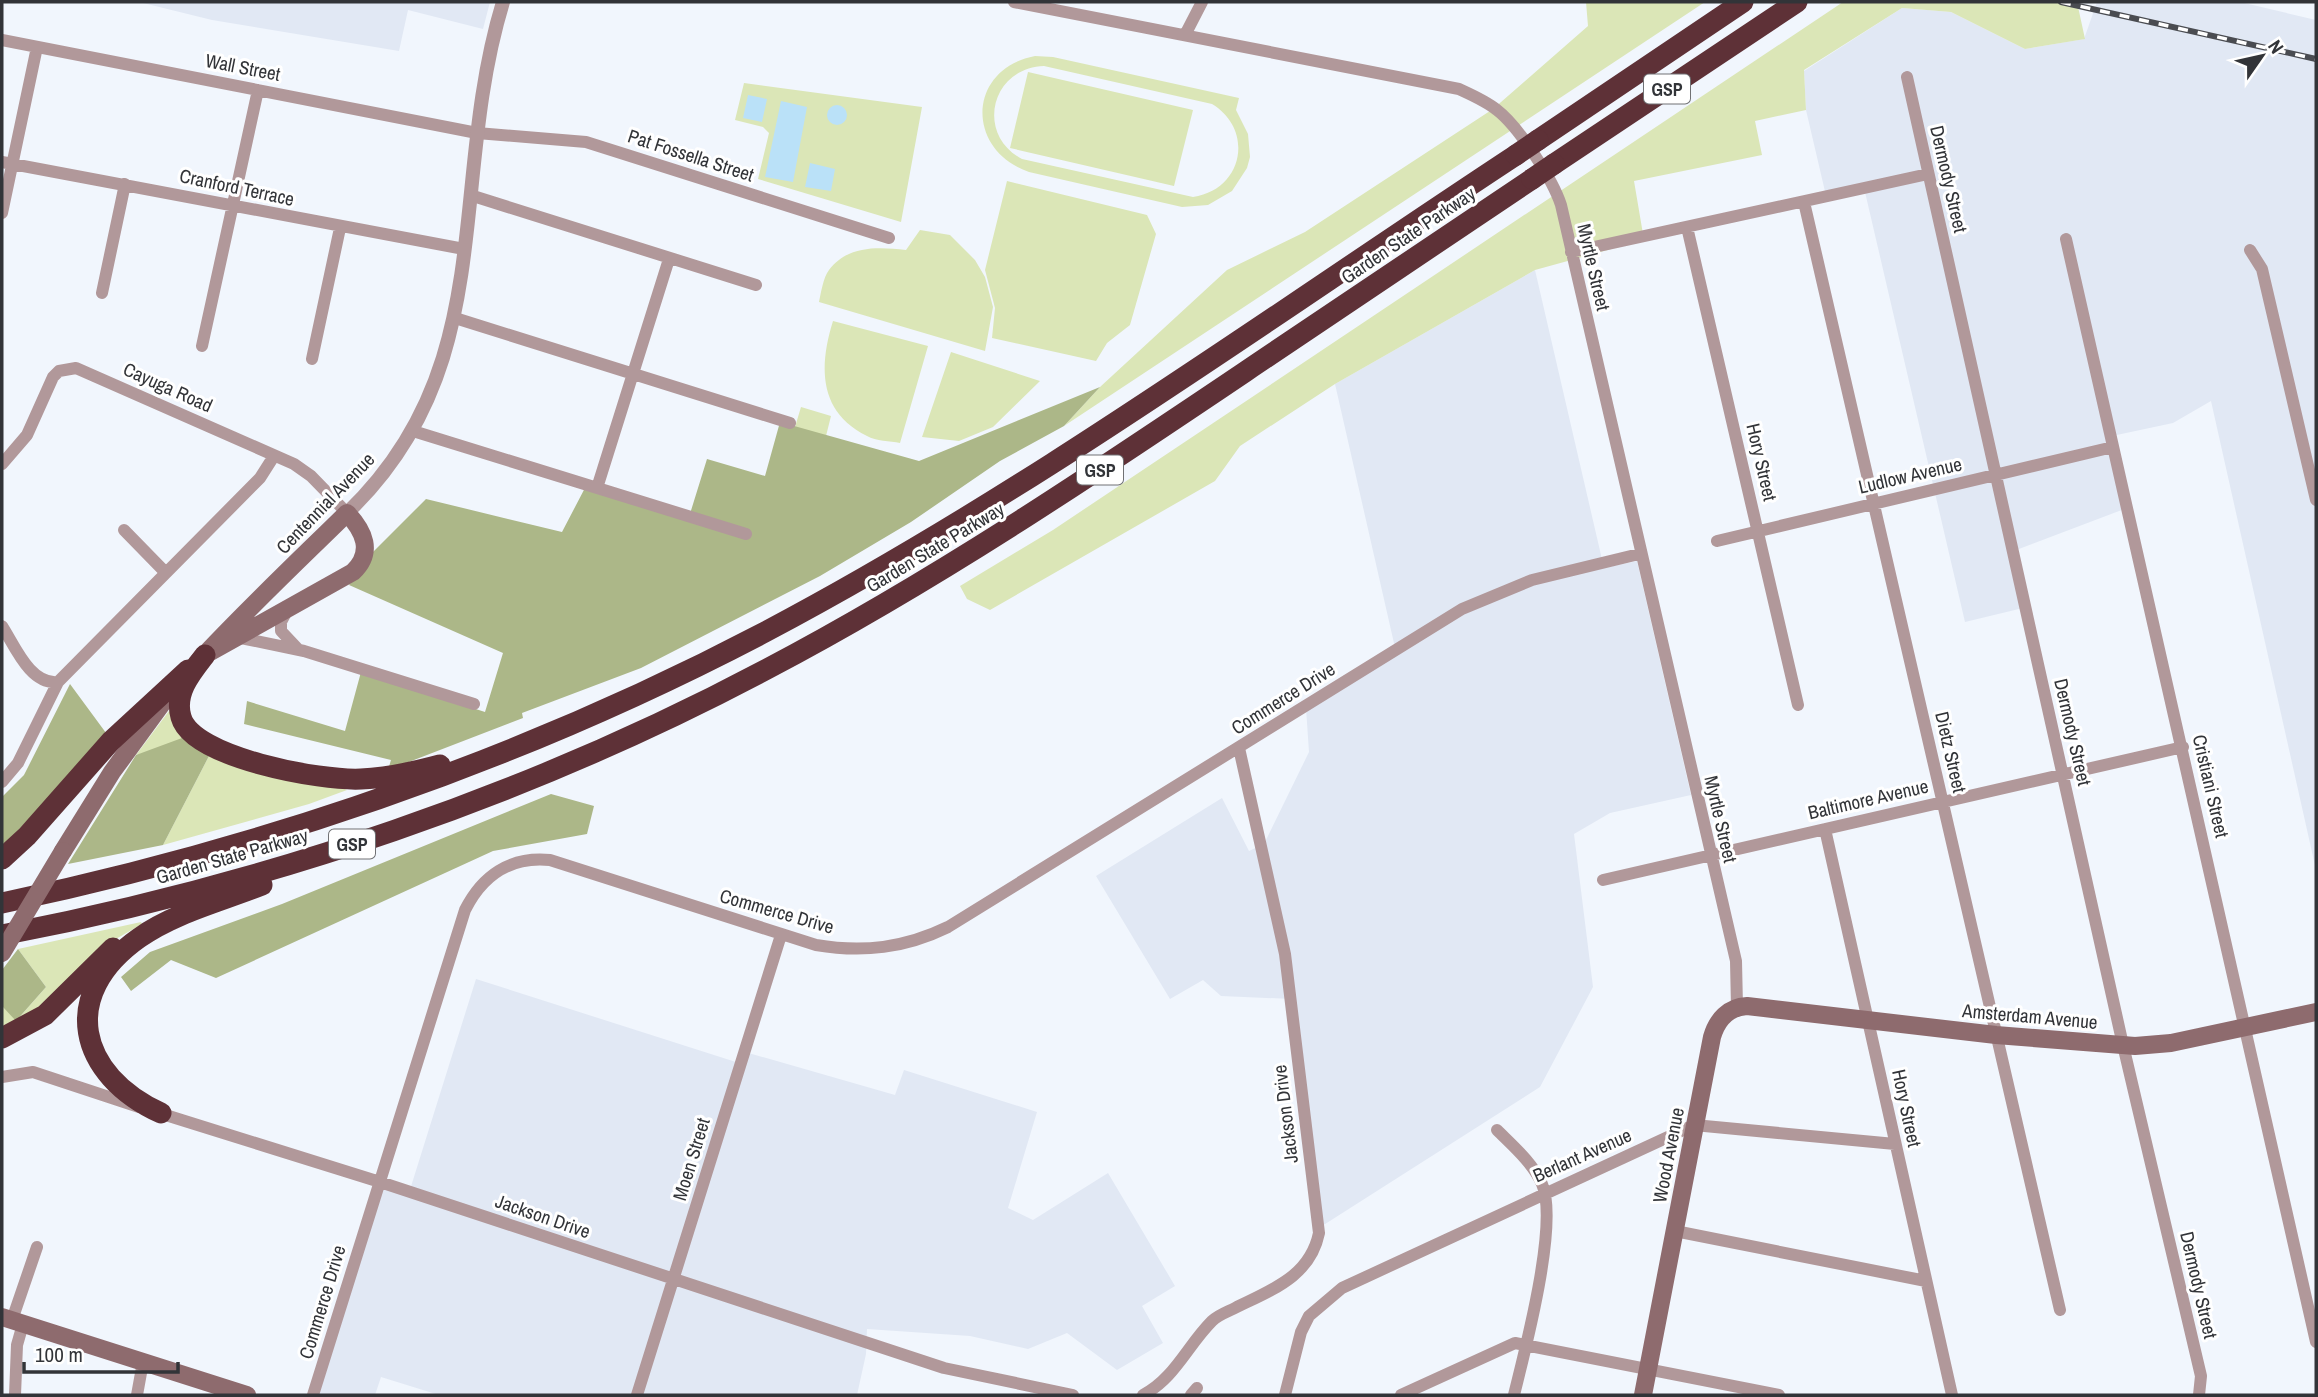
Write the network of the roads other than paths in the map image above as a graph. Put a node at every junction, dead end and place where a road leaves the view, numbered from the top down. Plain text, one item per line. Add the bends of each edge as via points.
1 (503, 2) edge
2 (1014, 2) edge
3 (1202, 2) edge
4 (1742, 3) edge
5 (1789, 7) edge
6 (1185, 35) junction
7 (2, 40) edge
8 (37, 47) junction
9 (1906, 77) dead end
10 (258, 90) junction
11 (477, 133) junction
12 (7, 163) edge
13 (1928, 174) junction
14 (125, 184) junction
15 (470, 195) junction
16 (1804, 202) junction
17 (231, 206) junction
18 (2, 213) edge
19 (1687, 227) junction
20 (341, 228) junction
21 (889, 238) dead end
22 (2066, 239) dead end
23 (464, 249) junction
24 (2250, 250) dead end
25 (1571, 252) junction
26 (669, 259) junction
27 (756, 285) dead end
28 (102, 293) dead end
29 (455, 318) junction
30 (202, 346) dead end
31 (312, 359) dead end
32 (634, 372) junction
33 (790, 422) dead end
34 (413, 431) junction
35 (2113, 447) junction
36 (274, 456) junction
37 (2, 464) edge
38 (1995, 475) junction
39 (597, 488) junction
40 (2316, 500) edge
41 (1874, 504) junction
42 (347, 513) junction
43 (124, 530) dead end
44 (1758, 531) junction
45 (746, 534) dead end
46 (1717, 541) dead end
47 (1639, 554) junction
48 (166, 573) junction
49 (290, 607) junction
50 (2, 626) edge
51 (234, 637) junction
52 (304, 651) junction
53 (205, 655) junction
54 (58, 682) junction
55 (474, 704) dead end
56 (1798, 705) dead end
57 (559, 729) junction
58 (2183, 747) junction
59 (1239, 748) junction
60 (2062, 774) junction
61 (2, 782) edge
62 (1942, 802) junction
63 (438, 815) junction
64 (1825, 829) junction
65 (1710, 855) junction
66 (2, 859) edge
67 (1602, 880) dead end
68 (2, 903) edge
69 (171, 921) junction
70 (781, 934) junction
71 (2, 935) edge
72 (2, 953) edge
73 (1737, 1007) junction
74 (2316, 1012) edge
75 (1868, 1019) junction
76 (2245, 1027) junction
77 (1996, 1035) junction
78 (2, 1036) edge
79 (2123, 1045) junction
80 (2, 1077) edge
81 (161, 1113) junction
82 (1695, 1125) junction
83 (1497, 1130) dead end
84 (1895, 1144) junction
85 (380, 1182) junction
86 (1545, 1192) junction
87 (1675, 1231) junction
88 (37, 1247) dead end
89 (673, 1280) junction
90 (1926, 1281) junction
91 (2060, 1310) dead end
92 (12, 1320) edge
93 (2316, 1342) edge
94 (1526, 1344) junction
95 (143, 1362) junction
96 (1648, 1370) junction
97 (15, 1395) edge
98 (137, 1395) edge
99 (247, 1395) edge
100 (313, 1395) edge
101 (637, 1395) edge
102 (1073, 1395) edge
103 (1143, 1395) edge
104 (1285, 1395) edge
105 (1401, 1395) edge
106 (1514, 1395) edge
107 (1643, 1395) edge
108 (1779, 1395) edge
109 (1952, 1395) edge
110 (2199, 1395) edge

1 - 11 street, Centennial Avenue via 485,69
2 - 6 street, Myrtle Street
3 - 6 street
4 - 57 highway, Garden State Parkway / GSP, bridge via 969,516 763,633
5 - 63 highway, Garden State Parkway / GSP, bridge via 1078,485 897,597 664,720
6 - 25 street, Myrtle Street via 1459,89 1484,101 1511,124 1555,191
7 - 8 street, Wall Street
8 - 10 street, Wall Street
8 - 12 street
9 - 13 street, Dermody Street
10 - 11 street, Wall Street
10 - 17 street
11 - 15 street, Centennial Avenue
11 - 21 street, Pat Fossella Street via 586,142
12 - 14 street, Cranford Terrace
12 - 18 street
13 - 16 street
13 - 38 street, Dermody Street
14 - 17 street, Cranford Terrace
14 - 28 street
15 - 23 street, Centennial Avenue
15 - 26 street
16 - 19 street
16 - 41 street, Dietz Street
17 - 20 street, Cranford Terrace
17 - 30 street
19 - 25 street
19 - 44 street, Hory Street
20 - 23 street, Cranford Terrace
20 - 31 street
22 - 35 street, Cristiani Street
23 - 29 street, Centennial Avenue
24 - 40 street via 2262,269
25 - 47 street, Myrtle Street
26 - 27 street
26 - 32 street
29 - 32 street
29 - 34 street, Centennial Avenue via 443,365
32 - 33 street
32 - 39 street
34 - 39 street
34 - 42 street, Centennial Avenue via 379,480
35 - 38 street, Ludlow Avenue
35 - 58 street, Cristiani Street
36 - 37 street, Cayuga Road via 84,370 66,368 53,377 27,435
36 - 42 street, Cayuga Road via 305,471
36 - 48 street via 260,478
38 - 41 street, Ludlow Avenue
38 - 60 street, Dermody Street
39 - 45 street
41 - 44 street, Ludlow Avenue
41 - 62 street, Dietz Street
42 - 49 main road via 365,539 361,563 341,580
42 - 53 main road, Centennial Avenue
43 - 48 street
44 - 46 street, Ludlow Avenue
44 - 56 street, Hory Street
47 - 59 street, Commerce Drive via 1532,579 1478,601
47 - 65 street, Myrtle Street
48 - 54 street
49 - 51 main road
49 - 52 street via 281,631
50 - 54 street via 33,674 48,683
51 - 52 street
51 - 53 main road
52 - 55 street
53 - 57 highway via 181,694 180,714 187,731 214,747 299,773 348,779 388,776
53 - 66 highway via 111,741
53 - 72 main road, Centennial Avenue, bridge via 134,742
54 - 61 street via 18,763
57 - 68 highway, Garden State Parkway / GSP via 419,784 245,843
58 - 60 street, Baltimore Avenue
58 - 76 street, Cristiani Street
59 - 70 street, Commerce Drive via 930,935 893,947 855,950
59 - 103 street, Jackson Drive via 1285,954 1319,1233 1306,1263 1291,1280 1214,1319 1169,1376
60 - 62 street, Baltimore Avenue
60 - 79 street, Dermody Street
62 - 64 street, Baltimore Avenue
62 - 77 street, Dietz Street
63 - 69 highway
63 - 71 highway, Garden State Parkway / GSP via 224,883
64 - 65 street, Baltimore Avenue
64 - 75 street, Hory Street
65 - 67 street, Baltimore Avenue
65 - 73 street, Myrtle Street via 1737,967
69 - 78 highway via 110,950 52,1009
69 - 81 highway via 138,939 109,967 95,991 88,1024 91,1048 108,1078 126,1095
70 - 85 street, Commerce Drive via 550,860 517,862 495,872 465,910
70 - 89 street, Moen Street
73 - 75 main road, Amsterdam Avenue
73 - 82 main road, Wood Avenue via 1721,1017 1714,1030
74 - 76 main road, Amsterdam Avenue
75 - 77 main road, Amsterdam Avenue
75 - 84 street, Hory Street
76 - 79 main road, Amsterdam Avenue via 2171,1043
76 - 93 street, Cristiani Street
77 - 79 main road, Amsterdam Avenue
77 - 91 street, Dietz Street
79 - 110 street, Dermody Street via 2201,1376
80 - 81 street, Jackson Drive via 33,1072
81 - 85 street, Jackson Drive
82 - 84 street, Berlant Avenue
82 - 86 street, Berlant Avenue
82 - 87 main road, Wood Avenue
83 - 86 street via 1532,1167
84 - 90 street, Hory Street
85 - 89 street, Jackson Drive
85 - 100 street, Commerce Drive
86 - 94 street via 1548,1221
86 - 104 street, Berlant Avenue via 1342,1288 1309,1316
87 - 90 street
87 - 96 main road, Wood Avenue
88 - 92 street
89 - 101 street, Moen Street
89 - 102 street, Jackson Drive via 944,1368
90 - 109 street, Hory Street
92 - 95 main road
92 - 97 street via 17,1345
94 - 96 street
94 - 105 street via 1503,1346
94 - 106 street
95 - 98 street
95 - 99 main road
96 - 107 main road, Wood Avenue
96 - 108 street

